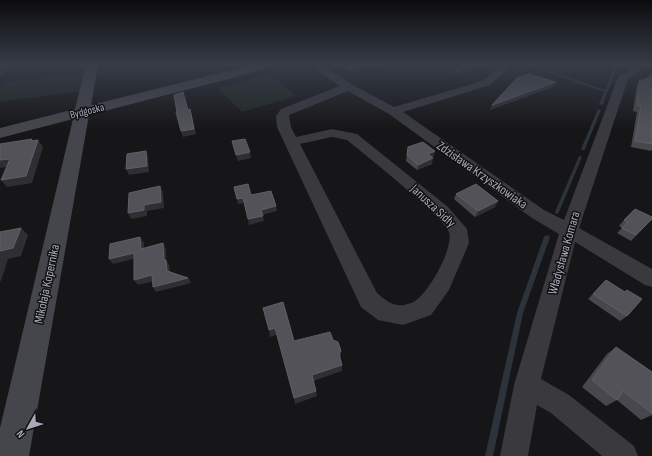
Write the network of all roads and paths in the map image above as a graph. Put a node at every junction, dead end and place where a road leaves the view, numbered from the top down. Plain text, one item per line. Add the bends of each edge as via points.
1 (87, 86) edge
2 (183, 86) edge
3 (478, 86) edge
4 (620, 86) edge
5 (349, 87) joint
6 (393, 111) junction
7 (82, 112) junction
8 (0, 133) edge
9 (292, 142) junction
10 (569, 232) junction
11 (652, 279) edge
12 (528, 385) junction
13 (11, 456) edge
14 (514, 456) edge
15 (624, 456) edge

1 - 7 street, Mikołaja Kopernika
2 - 7 street, Bydgoska
3 - 6 street
4 - 10 street, Władysława Komara
5 - 6 street, Zdzisława Krzyszkowiaka
5 - 9 street, Janusza Sidły via 284,112 282,121
6 - 10 street, Zdzisława Krzyszkowiaka via 538,214
7 - 8 street, Bydgoska
7 - 13 street, Mikołaja Kopernika
9 - 9 street, Janusza Sidły via 369,300 386,313 403,314 423,308 439,290 460,243 458,229 442,211 352,137 332,133
10 - 11 street, Zdzisława Krzyszkowiaka
10 - 12 street, Władysława Komara
12 - 14 street, Władysława Komara
12 - 15 street via 560,404

